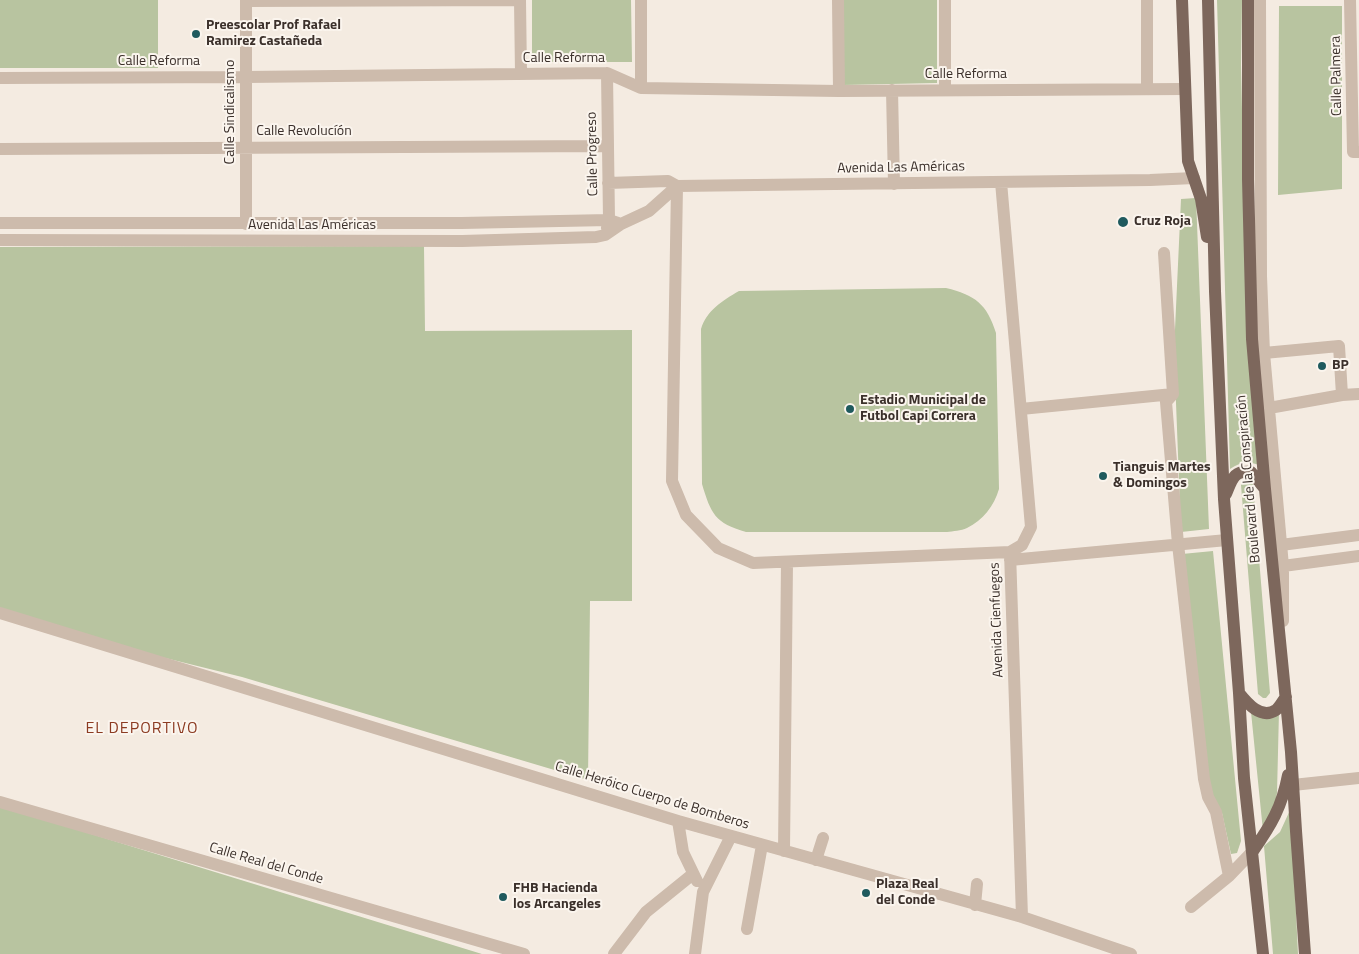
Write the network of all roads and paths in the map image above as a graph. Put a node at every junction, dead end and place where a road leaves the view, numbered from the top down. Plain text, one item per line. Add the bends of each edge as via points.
1 (520, 0) edge
2 (641, 0) edge
3 (838, 0) edge
4 (945, 0) edge
5 (1146, 0) edge
6 (1182, 0) edge
7 (1208, 0) edge
8 (1248, 0) edge
9 (1260, 0) edge
10 (1350, 0) edge
11 (246, 1) edge
12 (608, 72) junction
13 (521, 74) junction
14 (246, 77) junction
15 (0, 78) edge
16 (641, 88) junction
17 (1147, 89) junction
18 (1185, 89) junction
19 (892, 90) junction
20 (945, 90) junction
21 (839, 91) junction
22 (607, 146) junction
23 (246, 148) junction
24 (0, 149) edge
25 (1356, 152) edge
26 (1194, 178) junction
27 (1001, 182) junction
28 (608, 183) junction
29 (894, 184) junction
30 (677, 186) junction
31 (609, 220) junction
32 (90, 223) junction
33 (461, 223) junction
34 (0, 224) edge
35 (219, 224) junction
36 (246, 224) junction
37 (621, 224) junction
38 (605, 235) junction
39 (0, 240) edge
40 (90, 240) junction
41 (219, 241) junction
42 (462, 241) junction
43 (1164, 253) dead end
44 (1215, 291) junction
45 (1264, 353) junction
46 (1172, 394) junction
47 (1359, 394) edge
48 (1342, 395) junction
49 (1269, 408) junction
50 (1021, 409) junction
51 (1265, 490) junction
52 (1224, 499) junction
53 (1359, 535) edge
54 (1227, 540) junction
55 (1178, 544) junction
56 (1281, 545) junction
57 (1010, 556) junction
58 (1359, 556) edge
59 (786, 562) junction
60 (1283, 566) junction
61 (0, 613) edge
62 (1282, 664) junction
63 (1239, 693) junction
64 (1286, 697) junction
65 (1291, 752) junction
66 (1359, 778) edge
67 (1293, 785) junction
68 (0, 802) edge
69 (678, 821) junction
70 (731, 836) junction
71 (823, 838) dead end
72 (762, 845) junction
73 (784, 851) junction
74 (1253, 851) junction
75 (816, 860) junction
76 (693, 874) junction
77 (1230, 876) junction
78 (976, 884) dead end
79 (703, 892) junction
80 (975, 904) junction
81 (1191, 907) dead end
82 (1022, 918) junction
83 (747, 929) dead end
84 (524, 954) edge
85 (614, 954) edge
86 (695, 954) edge
87 (1131, 954) edge
88 (1263, 954) edge
89 (1305, 954) edge

1 - 11 street
1 - 13 street
2 - 16 street
3 - 21 street
4 - 20 street
5 - 17 street
6 - 18 main road
7 - 44 main road, Boulevard de la Conspiración
8 - 51 main road, Boulevard de la Conspiración via 1252,339
9 - 45 street
10 - 25 street, Calle Palmera
11 - 14 street, Calle Sindicalismo
12 - 13 street, Calle Reforma
12 - 16 street, Calle Reforma
12 - 22 street, Calle Progreso
13 - 14 street, Calle Reforma
14 - 15 street, Calle Reforma
14 - 23 street, Calle Sindicalismo
16 - 21 street, Calle Reforma
17 - 18 street, Calle Reforma
17 - 20 street, Calle Reforma
18 - 26 main road via 1188,162
19 - 20 street, Calle Reforma
19 - 21 street, Calle Reforma
19 - 29 street
22 - 23 street, Calle Revolucíón
22 - 28 street, Calle Progreso
23 - 24 street, Calle Revolucíón
23 - 36 street, Calle Sindicalismo
26 - 27 street, Avenida Las Américas
26 - 44 main road via 1201,199
27 - 29 street, Avenida Las Américas
27 - 50 street, Avenida Cienfuegos
28 - 30 street via 668,181
28 - 31 street, Calle Progreso
29 - 30 street, Avenida Las Américas
30 - 37 street, Avenida Las Américas via 649,211
30 - 59 street via 672,481 686,515 718,548 753,563
31 - 33 street, Avenida Las Américas
31 - 37 street, Avenida Las Américas
31 - 38 street, Calle Progreso
32 - 34 street, Avenida Las Américas
32 - 35 street, Avenida Las Américas
32 - 40 street
33 - 36 street, Avenida Las Américas
33 - 42 street
35 - 36 street, Avenida Las Américas
35 - 41 street
37 - 38 street, Avenida Las Américas
38 - 42 street, Avenida Las Américas
39 - 40 street, Avenida Las Américas
40 - 41 street, Avenida Las Américas
41 - 42 street, Avenida Las Américas
43 - 46 street
44 - 52 main road, Boulevard de la Conspiración
45 - 48 street via 1339,346
45 - 49 street
46 - 50 street
46 - 55 street via 1166,402
47 - 48 street
48 - 49 street
49 - 56 street
50 - 57 street, Avenida Cienfuegos via 1031,527 1022,545
51 - 52 main road via 1251,472 1243,472 1235,475
51 - 62 main road, Boulevard de la Conspiración
52 - 54 main road, Boulevard de la Conspiración
53 - 56 street
54 - 55 street
54 - 63 main road, Boulevard de la Conspiración
55 - 57 street
55 - 77 street via 1204,779 1216,812
56 - 60 street
57 - 59 street
57 - 82 street, Avenida Cienfuegos
58 - 60 street
59 - 73 street
60 - 62 street
61 - 69 street, Calle Heróico Cuerpo de Bomberos
62 - 64 main road, Boulevard de la Conspiración
63 - 64 main road via 1249,706 1267,712 1276,710
63 - 74 main road, Boulevard de la Conspiración via 1244,778
64 - 65 main road, Boulevard de la Conspiración
65 - 67 main road, Boulevard de la Conspiración
65 - 74 main road via 1278,811
66 - 67 street
67 - 89 main road, Boulevard de la Conspiración
68 - 84 street, Calle Real del Conde
69 - 70 street, Calle Heróico Cuerpo de Bomberos
69 - 76 street via 684,852
70 - 72 street, Calle Heróico Cuerpo de Bomberos
70 - 79 street
71 - 75 street
72 - 73 street, Calle Heróico Cuerpo de Bomberos
72 - 83 street
73 - 75 street, Calle Heróico Cuerpo de Bomberos
74 - 77 street
74 - 88 main road, Boulevard de la Conspiración
75 - 80 street, Calle Heróico Cuerpo de Bomberos
76 - 79 street
76 - 85 street via 646,912
77 - 81 street
78 - 80 street
79 - 86 street
80 - 82 street, Calle Heróico Cuerpo de Bomberos
82 - 87 street, Calle Heróico Cuerpo de Bomberos

